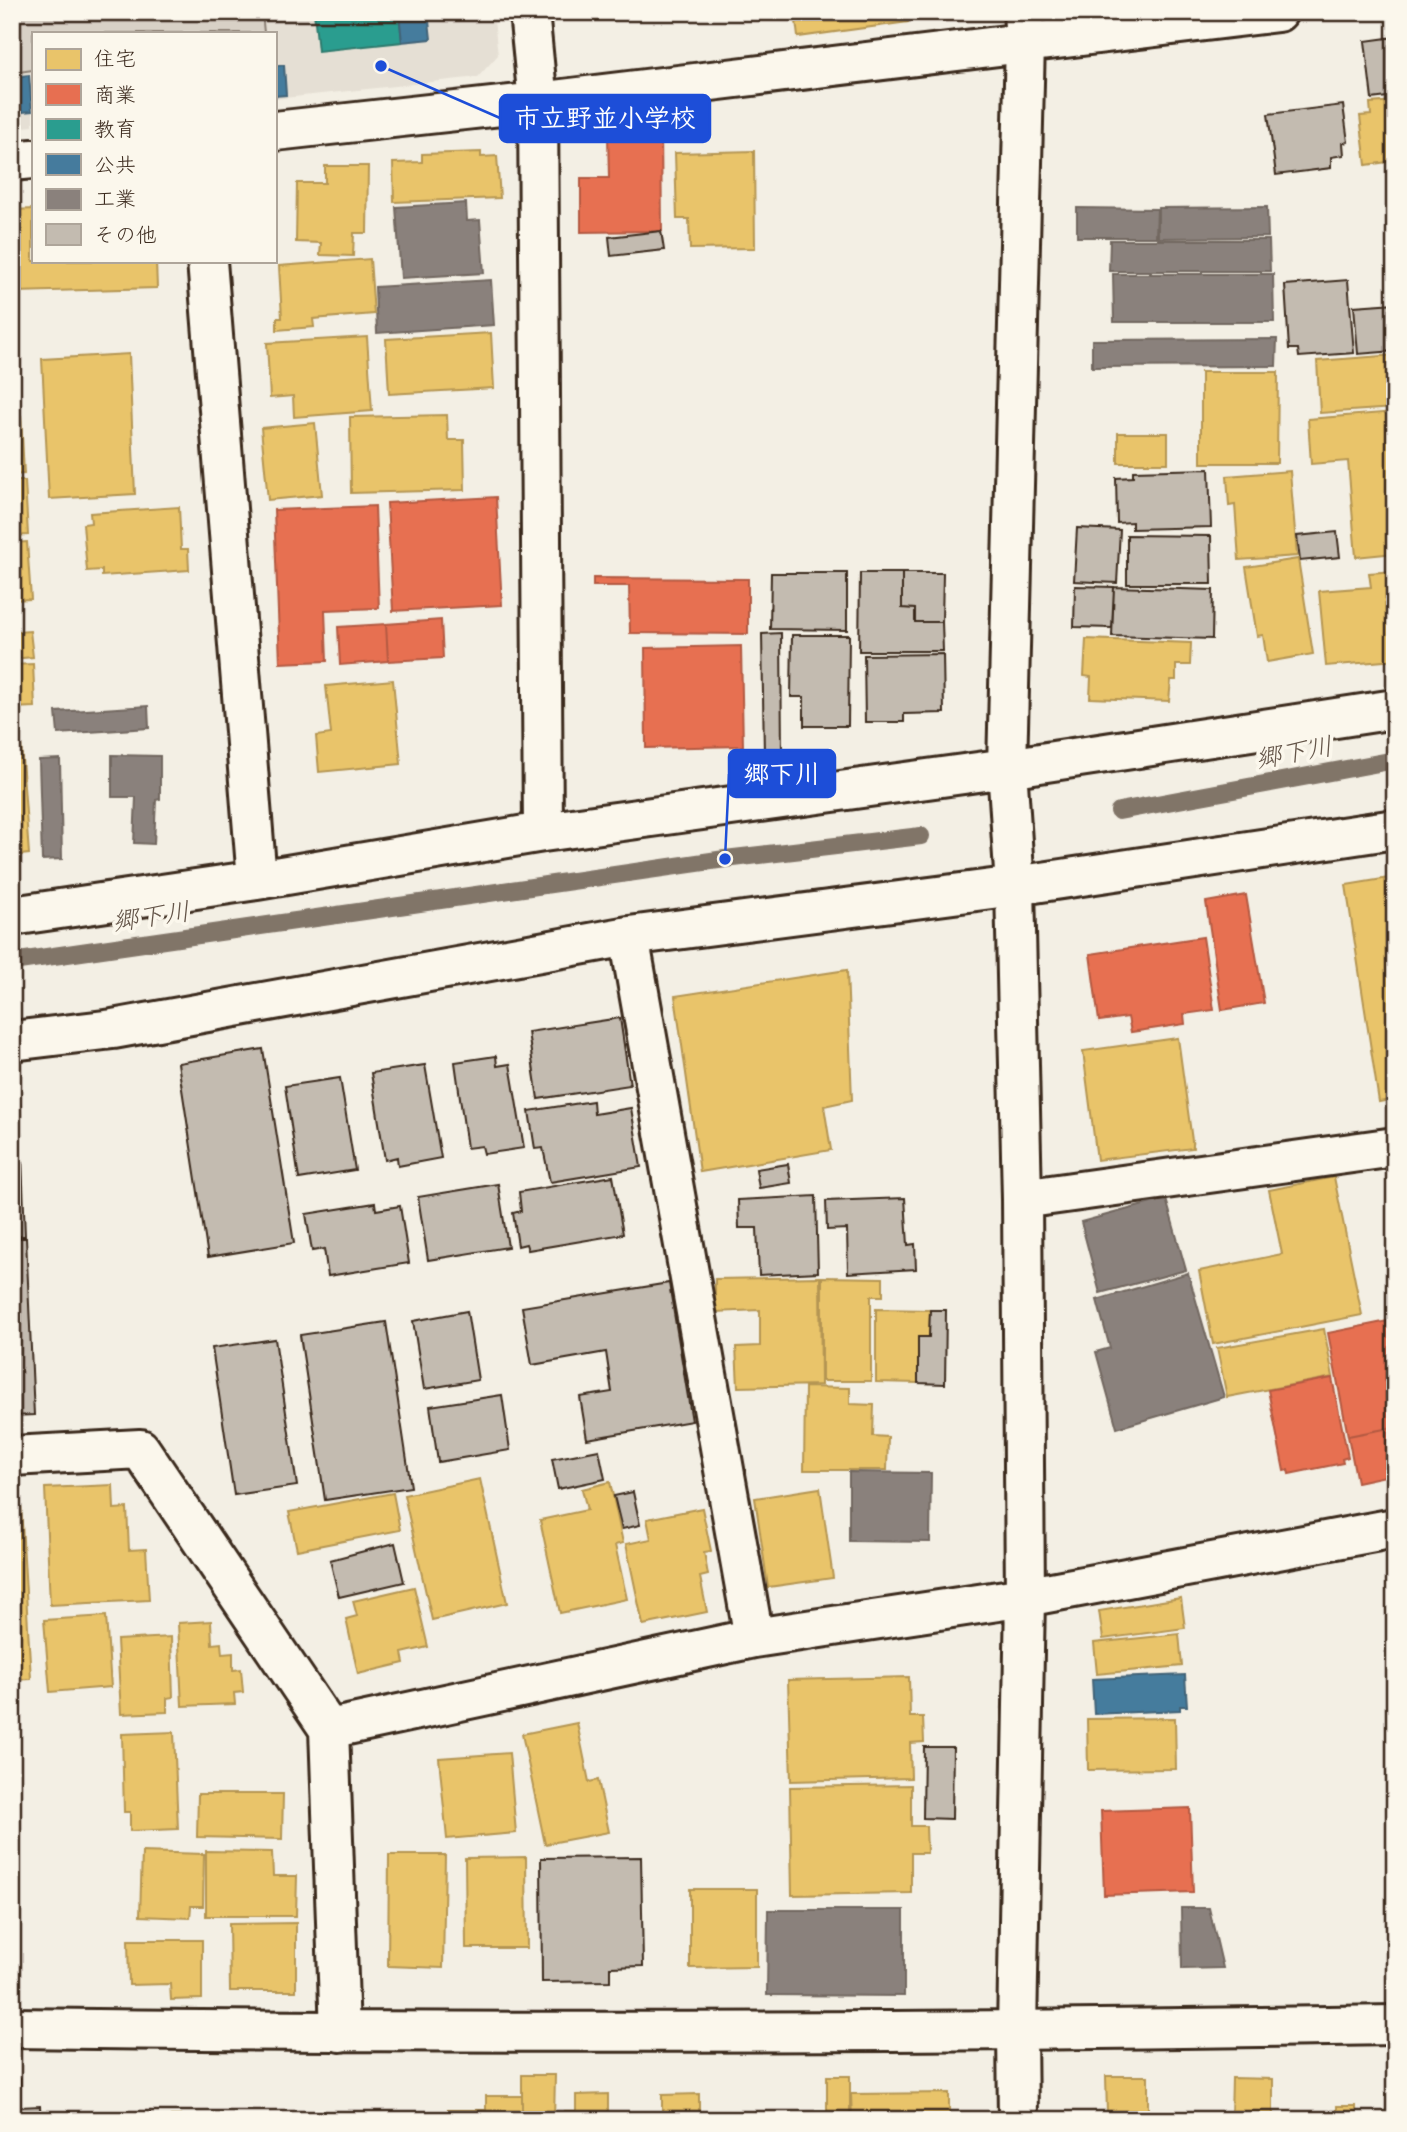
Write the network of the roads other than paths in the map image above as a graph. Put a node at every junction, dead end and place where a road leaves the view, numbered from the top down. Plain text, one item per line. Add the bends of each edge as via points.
1 (529, 12) edge
2 (1278, 12) edge
3 (1024, 27) edge
4 (538, 102) junction
5 (276, 131) edge
6 (32, 159) edge
7 (12, 161) edge
8 (207, 262) edge
9 (1395, 709) edge
10 (1007, 768) junction
11 (1395, 830) edge
12 (543, 832) junction
13 (257, 880) junction
14 (1015, 886) junction
15 (12, 916) edge
16 (629, 936) junction
17 (12, 1041) edge
18 (1395, 1147) edge
19 (1021, 1199) junction
20 (12, 1456) edge
21 (1395, 1528) edge
22 (1025, 1597) junction
23 (754, 1638) junction
24 (329, 1728) junction
25 (1395, 2025) edge
26 (12, 2028) edge
27 (1017, 2031) junction
28 (340, 2032) junction
29 (1018, 2120) edge

1 - 4 street
2 - 3 street
3 - 4 street
3 - 10 street
4 - 5 street
4 - 12 street
6 - 7 street
8 - 13 street
9 - 10 street
10 - 12 street
10 - 14 street
11 - 14 street
12 - 13 street
13 - 15 street
14 - 16 street
14 - 19 street
16 - 17 street via 113,1029
16 - 23 street
18 - 19 street
19 - 22 street
20 - 24 street via 140,1449
21 - 22 street
22 - 23 street
22 - 27 street
23 - 24 street
24 - 28 street
25 - 27 street
26 - 28 street
27 - 28 street
27 - 29 street

